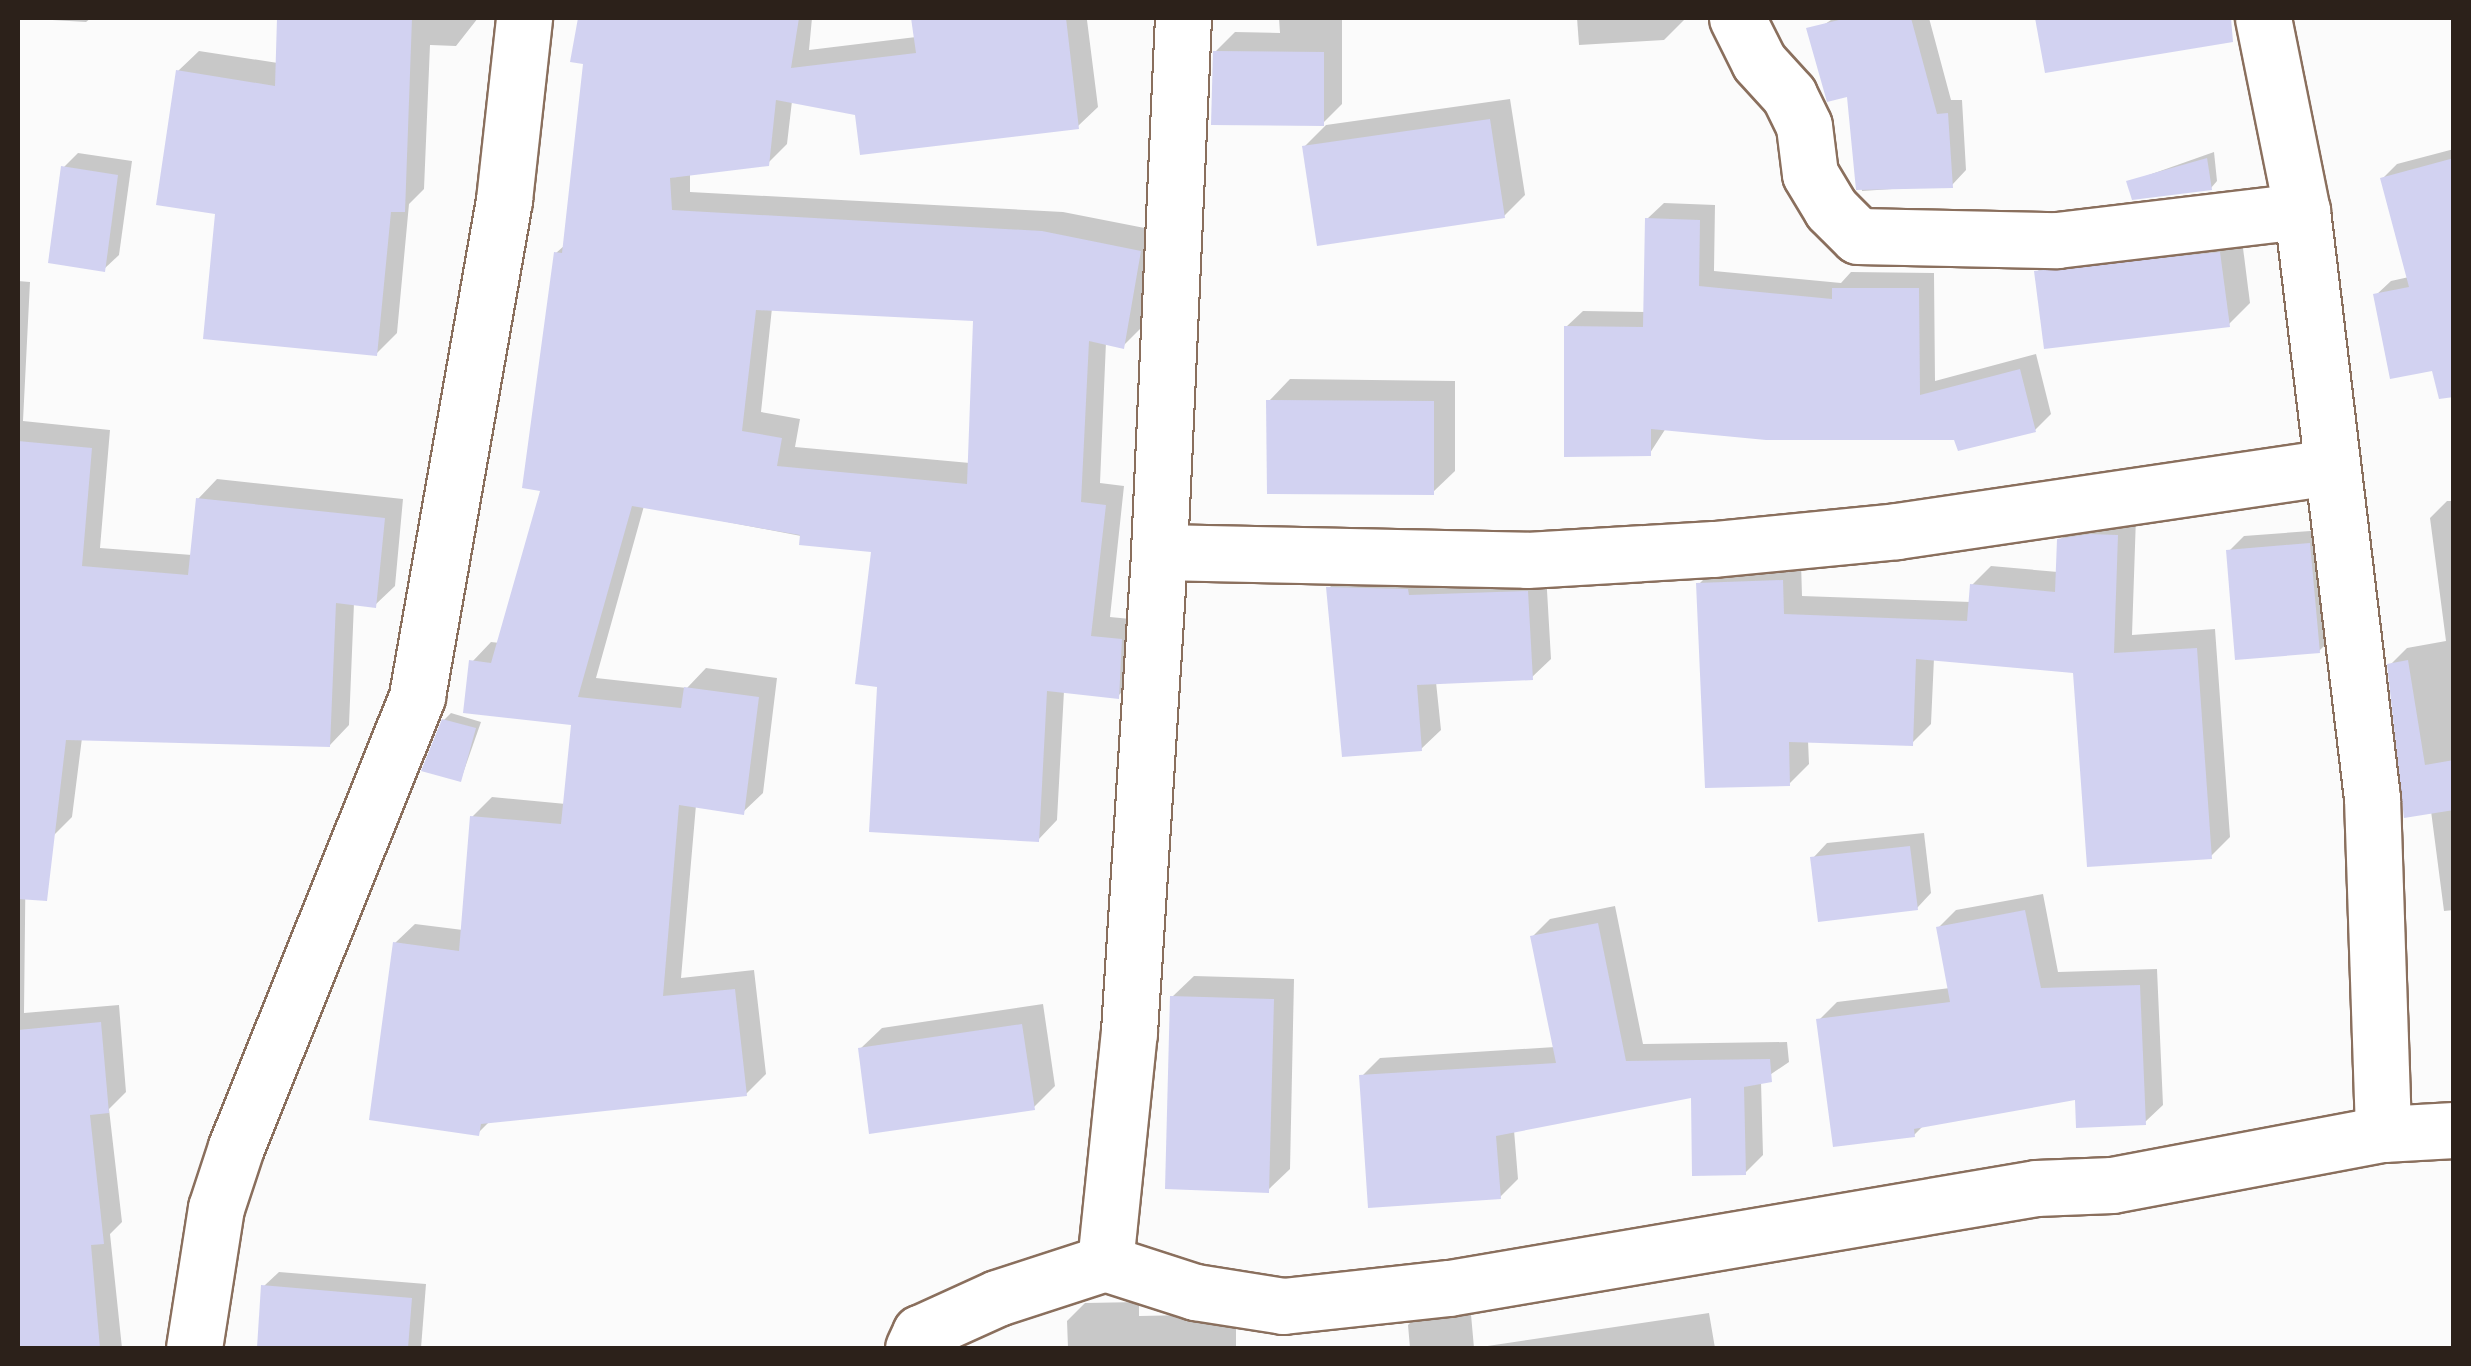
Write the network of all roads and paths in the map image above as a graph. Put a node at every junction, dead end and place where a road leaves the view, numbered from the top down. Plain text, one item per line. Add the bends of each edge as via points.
1 (524, 18) edge
2 (1183, 18) edge
3 (1737, 18) edge
4 (2264, 18) edge
5 (2302, 211) junction
6 (2328, 467) junction
7 (1159, 552) junction
8 (2454, 1130) edge
9 (2383, 1134) junction
10 (1106, 1263) junction
11 (194, 1348) edge
12 (913, 1348) edge

1 - 11 street via 504,200 418,696 236,1147 216,1208
2 - 7 street
3 - 5 street via 1759,62 1797,110 1810,174 1830,209 1858,236 2057,240
4 - 5 street
5 - 6 street
6 - 7 street via 1898,531 1714,549 1527,560
6 - 9 street via 2372,798
7 - 10 street via 1129,1032
8 - 9 street
9 - 10 street via 2112,1185 2036,1188 1449,1288 1302,1304 1194,1292
10 - 12 street via 997,1298 920,1333

